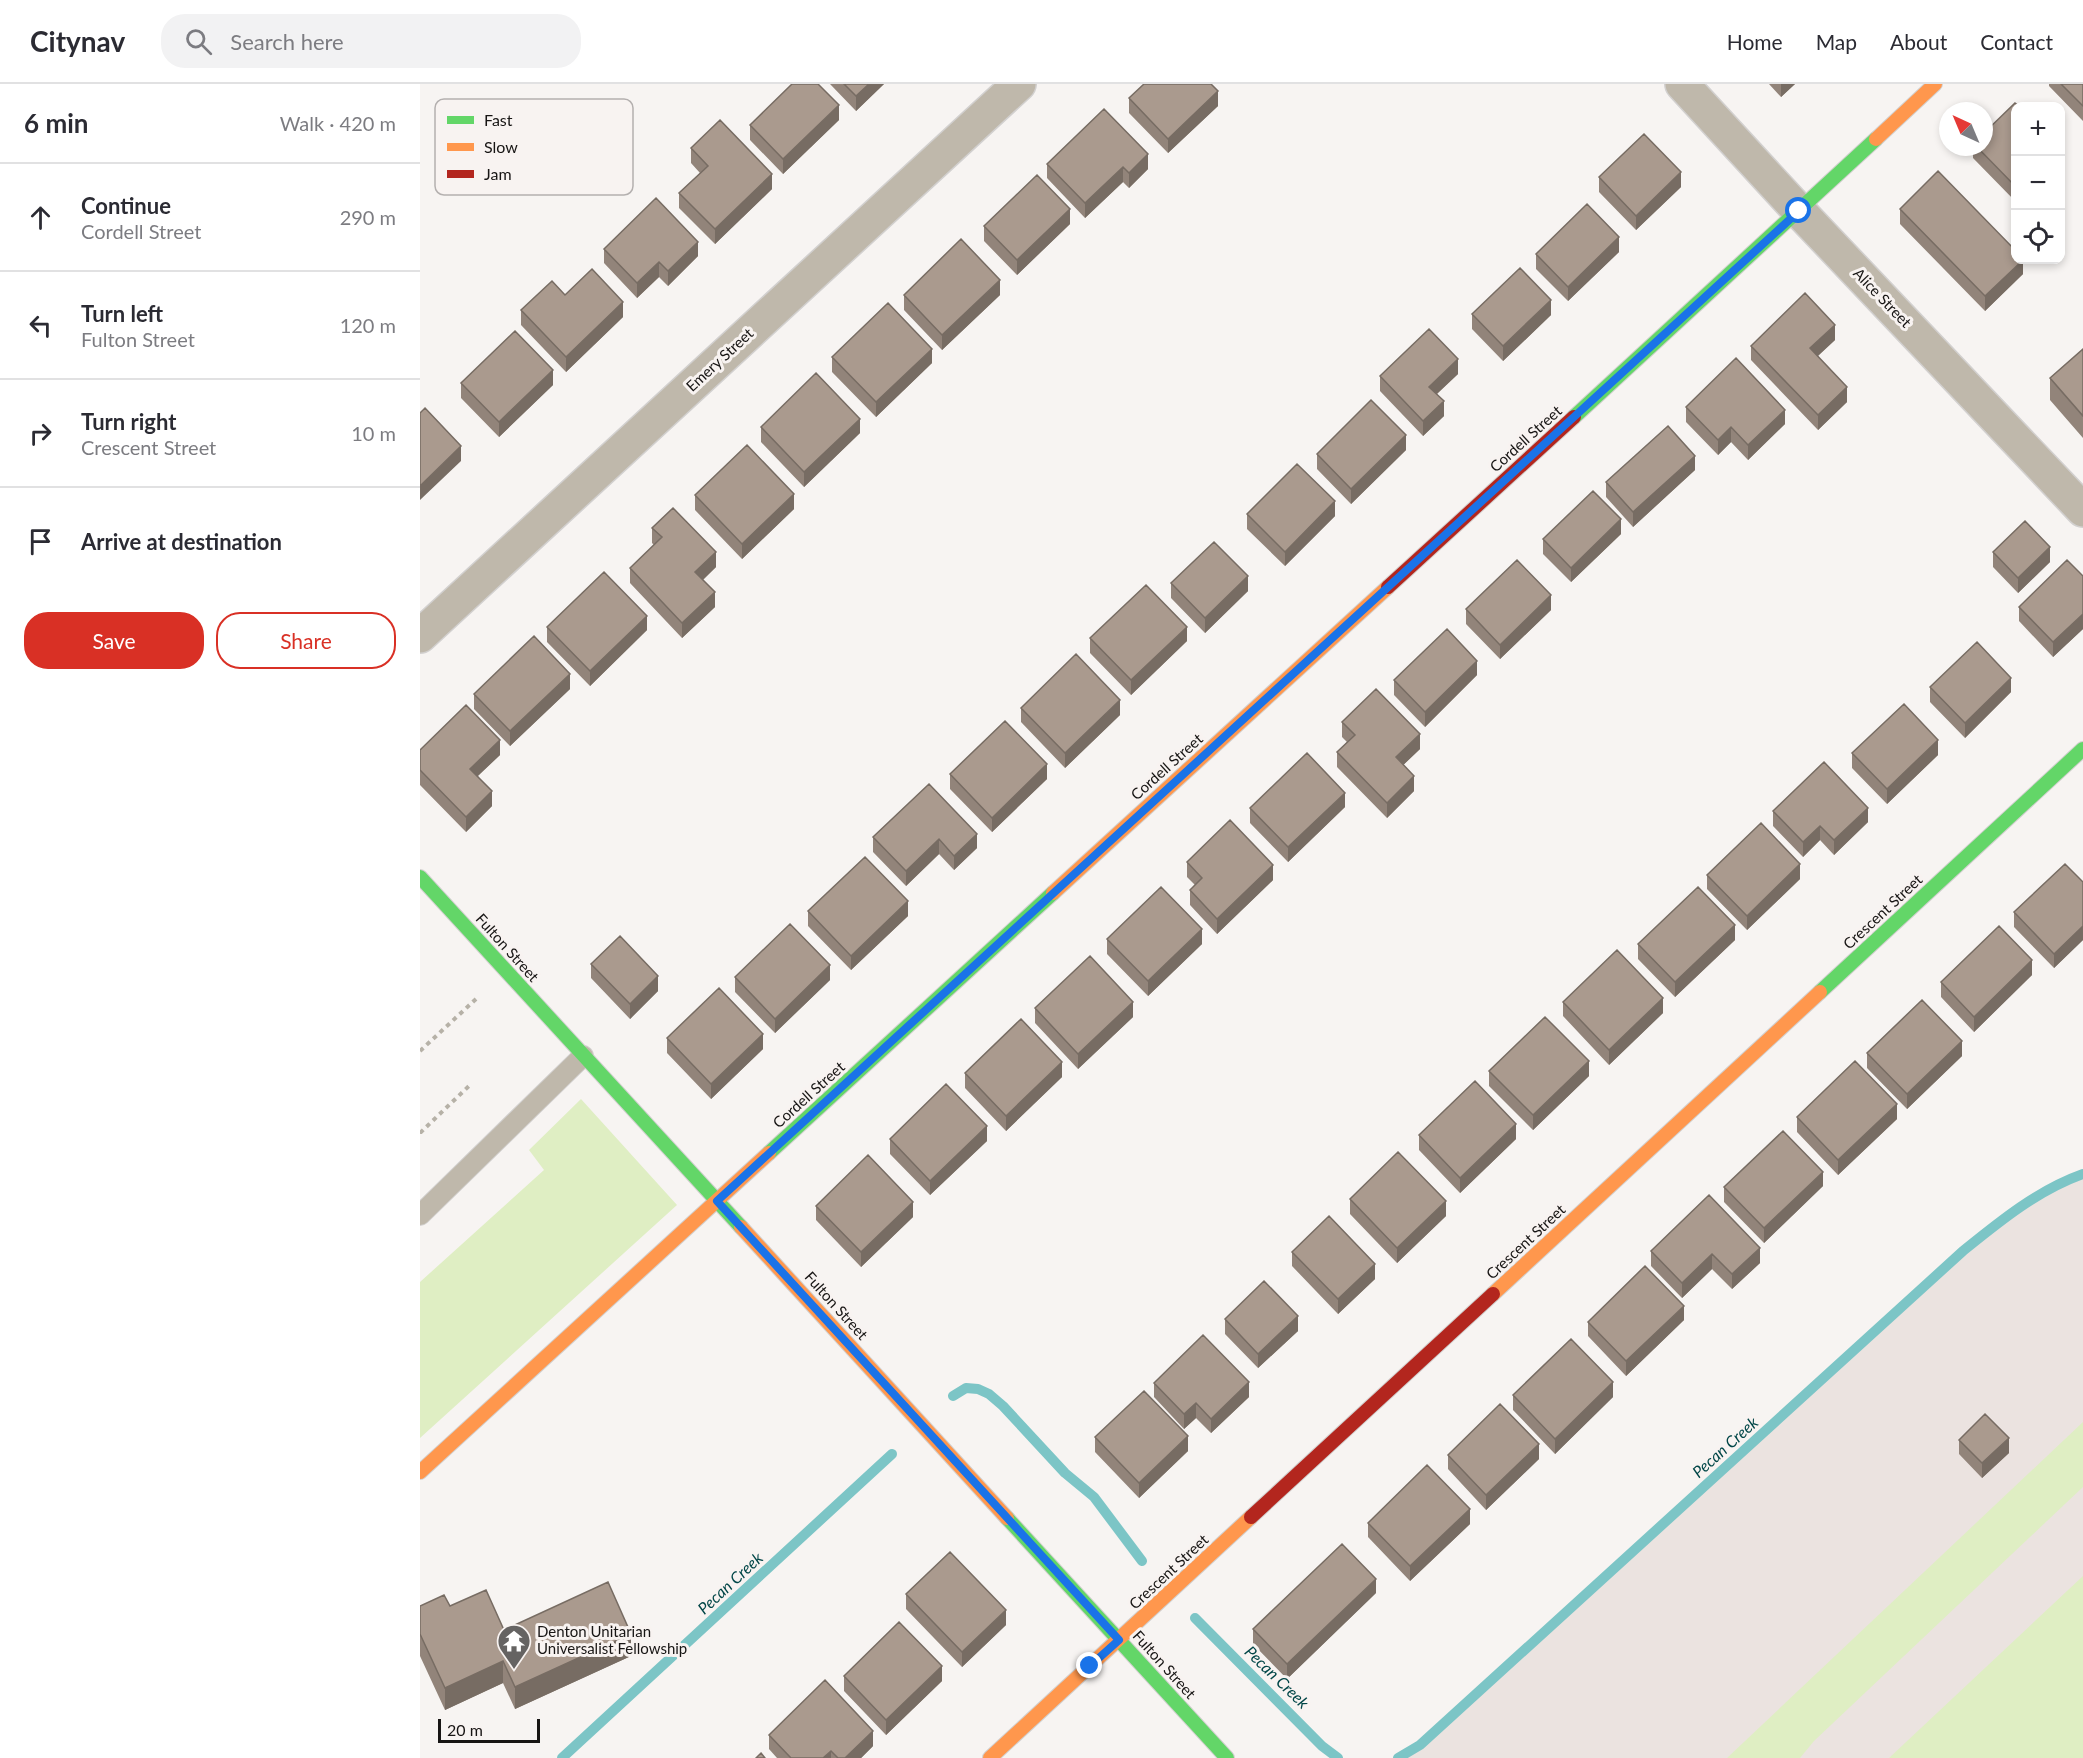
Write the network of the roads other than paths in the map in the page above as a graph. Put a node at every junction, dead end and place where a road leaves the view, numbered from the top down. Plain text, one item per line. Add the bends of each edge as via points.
1 (1019, 84) edge
2 (1683, 84) edge
3 (1935, 84) edge
4 (1799, 211) junction
5 (2083, 510) edge
6 (420, 636) edge
7 (2083, 749) edge
8 (420, 877) edge
9 (584, 1056) junction
10 (717, 1201) junction
11 (420, 1215) edge
12 (420, 1472) edge
13 (1119, 1640) junction
14 (990, 1758) edge
15 (1227, 1758) edge

1 - 6 street, Emery Street
2 - 4 street, Alice Street
3 - 4 street, Cordell Street
4 - 5 street, Alice Street
4 - 10 street, Cordell Street
7 - 13 street, Crescent Street
8 - 9 street, Fulton Street
9 - 10 street, Fulton Street
9 - 11 lane
10 - 12 street, Cordell Street
10 - 13 street, Fulton Street
13 - 14 street, Crescent Street
13 - 15 street, Fulton Street

